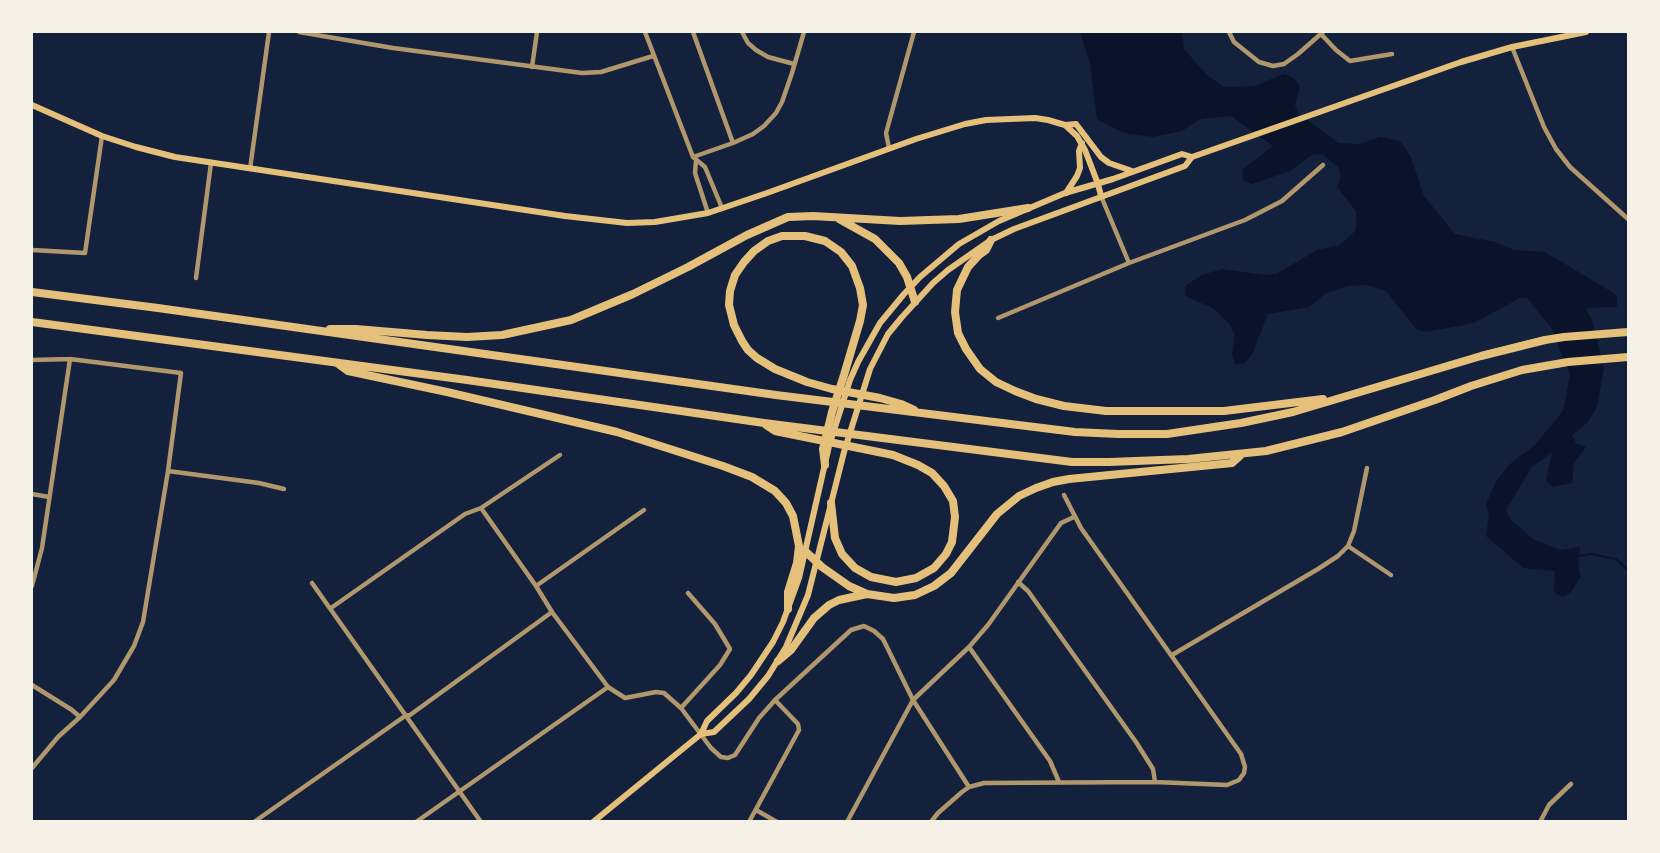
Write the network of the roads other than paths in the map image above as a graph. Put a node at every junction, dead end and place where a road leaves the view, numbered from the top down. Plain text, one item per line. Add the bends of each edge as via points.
1 (269, 32) edge
2 (299, 32) edge
3 (537, 32) edge
4 (645, 32) edge
5 (693, 32) edge
6 (742, 32) edge
7 (804, 32) edge
8 (914, 32) edge
9 (1230, 32) edge
10 (1586, 32) edge
11 (1322, 33) edge
12 (1558, 34) edge
13 (1512, 47) junction
14 (1392, 54) dead end
15 (653, 56) junction
16 (794, 64) junction
17 (532, 67) junction
18 (32, 105) edge
19 (1065, 125) junction
20 (102, 136) junction
21 (733, 144) junction
22 (1082, 144) junction
23 (890, 149) junction
24 (1192, 157) junction
25 (695, 159) junction
26 (211, 163) junction
27 (1323, 165) dead end
28 (250, 169) junction
29 (1132, 171) junction
30 (1098, 184) junction
31 (1065, 193) junction
32 (1101, 196) junction
33 (722, 208) junction
34 (1028, 208) junction
35 (708, 213) junction
36 (837, 217) junction
37 (1629, 219) edge
38 (991, 240) junction
39 (32, 250) edge
40 (1129, 263) junction
41 (196, 278) dead end
42 (910, 287) junction
43 (32, 292) edge
44 (915, 302) junction
45 (998, 317) dead end
46 (32, 322) edge
47 (299, 328) junction
48 (1629, 332) edge
49 (1624, 358) edge
50 (70, 359) junction
51 (32, 360) edge
52 (334, 362) junction
53 (851, 365) junction
54 (1350, 396) junction
55 (923, 414) junction
56 (764, 423) junction
57 (1242, 454) junction
58 (560, 455) dead end
59 (825, 465) joint
60 (1367, 467) dead end
61 (168, 471) junction
62 (284, 489) dead end
63 (32, 494) edge
64 (1064, 495) dead end
65 (49, 497) junction
66 (831, 503) junction
67 (481, 508) junction
68 (644, 510) dead end
69 (1074, 517) junction
70 (1348, 546) junction
71 (805, 551) junction
72 (816, 561) junction
73 (1391, 575) dead end
74 (1018, 582) junction
75 (312, 583) dead end
76 (32, 586) edge
77 (536, 586) junction
78 (688, 593) dead end
79 (867, 594) junction
80 (331, 608) junction
81 (788, 609) junction
82 (552, 612) junction
83 (969, 647) junction
84 (1172, 655) junction
85 (778, 661) junction
86 (32, 685) edge
87 (608, 687) junction
88 (775, 700) junction
89 (913, 700) junction
90 (681, 708) junction
91 (405, 716) junction
92 (80, 717) junction
93 (701, 734) junction
94 (32, 768) edge
95 (1059, 782) junction
96 (1155, 782) junction
97 (1571, 784) dead end
98 (969, 787) junction
99 (459, 791) junction
100 (756, 810) junction
101 (603, 819) edge
102 (255, 821) edge
103 (416, 821) edge
104 (481, 821) edge
105 (593, 821) edge
106 (750, 821) edge
107 (777, 821) edge
108 (847, 821) edge
109 (931, 821) edge
110 (1540, 821) edge

1 - 28 street
2 - 17 street
3 - 17 street
4 - 15 street
5 - 21 street
6 - 16 street via 756,50
7 - 16 street
8 - 23 street via 886,133
9 - 11 street via 1234,42 1259,62 1273,66 1284,64
10 - 12 main road
11 - 14 street via 1350,61
12 - 13 main road
13 - 24 main road
13 - 37 street via 1556,149
15 - 17 street via 601,72
15 - 25 street
16 - 21 street via 776,113 764,127
18 - 20 main road
19 - 22 main road
19 - 23 main road via 1035,118 986,120
19 - 29 main road via 1076,124 1101,157
20 - 26 main road
20 - 39 street via 85,253
21 - 25 street
22 - 30 main road
22 - 31 main road via 1080,168
23 - 33 main road
24 - 29 main road via 1182,154
24 - 32 main road via 1185,166
25 - 33 street via 705,167
25 - 35 street
26 - 28 main road
26 - 41 street
27 - 40 street via 1282,201 1245,220
28 - 35 main road via 627,223
29 - 30 main road
30 - 31 main road
30 - 32 main road
31 - 34 main road
32 - 38 main road
32 - 40 street
33 - 35 main road
34 - 36 highway via 960,219
34 - 42 main road via 959,244
36 - 42 highway via 885,247
36 - 47 highway via 788,217 633,294 545,327 467,337
38 - 44 main road via 948,270
38 - 54 highway via 968,267 957,290 958,333 980,369 1015,391 1064,406 1133,412 1224,411
40 - 45 street
42 - 44 highway
42 - 53 main road
43 - 47 highway
44 - 66 main road via 888,334 870,369
46 - 52 highway
47 - 55 highway
48 - 54 highway via 1545,340
49 - 57 highway via 1522,370 1342,432
50 - 51 street
50 - 61 street via 181,373
50 - 65 street
52 - 56 highway
52 - 81 highway via 348,371 617,432 752,477 775,491 796,524 800,546
53 - 55 highway via 863,305 856,275 841,252 825,241 805,236 782,236 754,251 735,275 729,305 748,350 775,369 807,382 901,404
53 - 59 highway via 822,449
54 - 55 highway via 1267,418 1167,434 1075,432
56 - 57 highway via 1072,462
56 - 66 highway via 775,431 893,456 932,473 953,502 952,542 934,568 916,578 896,582 871,577 842,554
57 - 79 highway via 1231,463 1069,479 1036,488 997,514 951,573 934,586 894,598
58 - 67 street
59 - 71 main road
60 - 70 street
61 - 62 street
61 - 92 street via 143,622 114,680
63 - 65 street
64 - 69 street
65 - 76 street
66 - 72 main road
67 - 77 street
67 - 80 street
68 - 77 street
69 - 74 street via 1061,523
69 - 84 street
70 - 73 street
70 - 84 street via 1318,569
71 - 72 highway
71 - 81 main road
72 - 79 highway
72 - 85 main road via 803,610
74 - 83 street
74 - 96 street via 1136,742 1153,769
75 - 80 street
77 - 82 street
78 - 90 street via 730,649
79 - 85 highway via 839,600 820,612
80 - 91 street
81 - 93 main road via 759,665 707,721
82 - 87 street
82 - 91 street
83 - 89 street
83 - 95 street via 1050,761
84 - 96 street via 1241,754 1245,767 1239,780 1227,785
85 - 93 main road via 714,732
86 - 92 street
87 - 90 street via 625,698 664,693
87 - 99 street
88 - 89 street via 851,630 864,626 883,639
88 - 93 street via 735,755 721,758
88 - 100 street via 799,730
89 - 98 street
89 - 108 street
90 - 93 street
91 - 99 street
91 - 102 street
92 - 94 street
93 - 101 main road
95 - 96 street
95 - 98 street
97 - 110 street
98 - 109 street
99 - 103 street
99 - 104 street
100 - 106 street
100 - 107 street
101 - 105 main road

